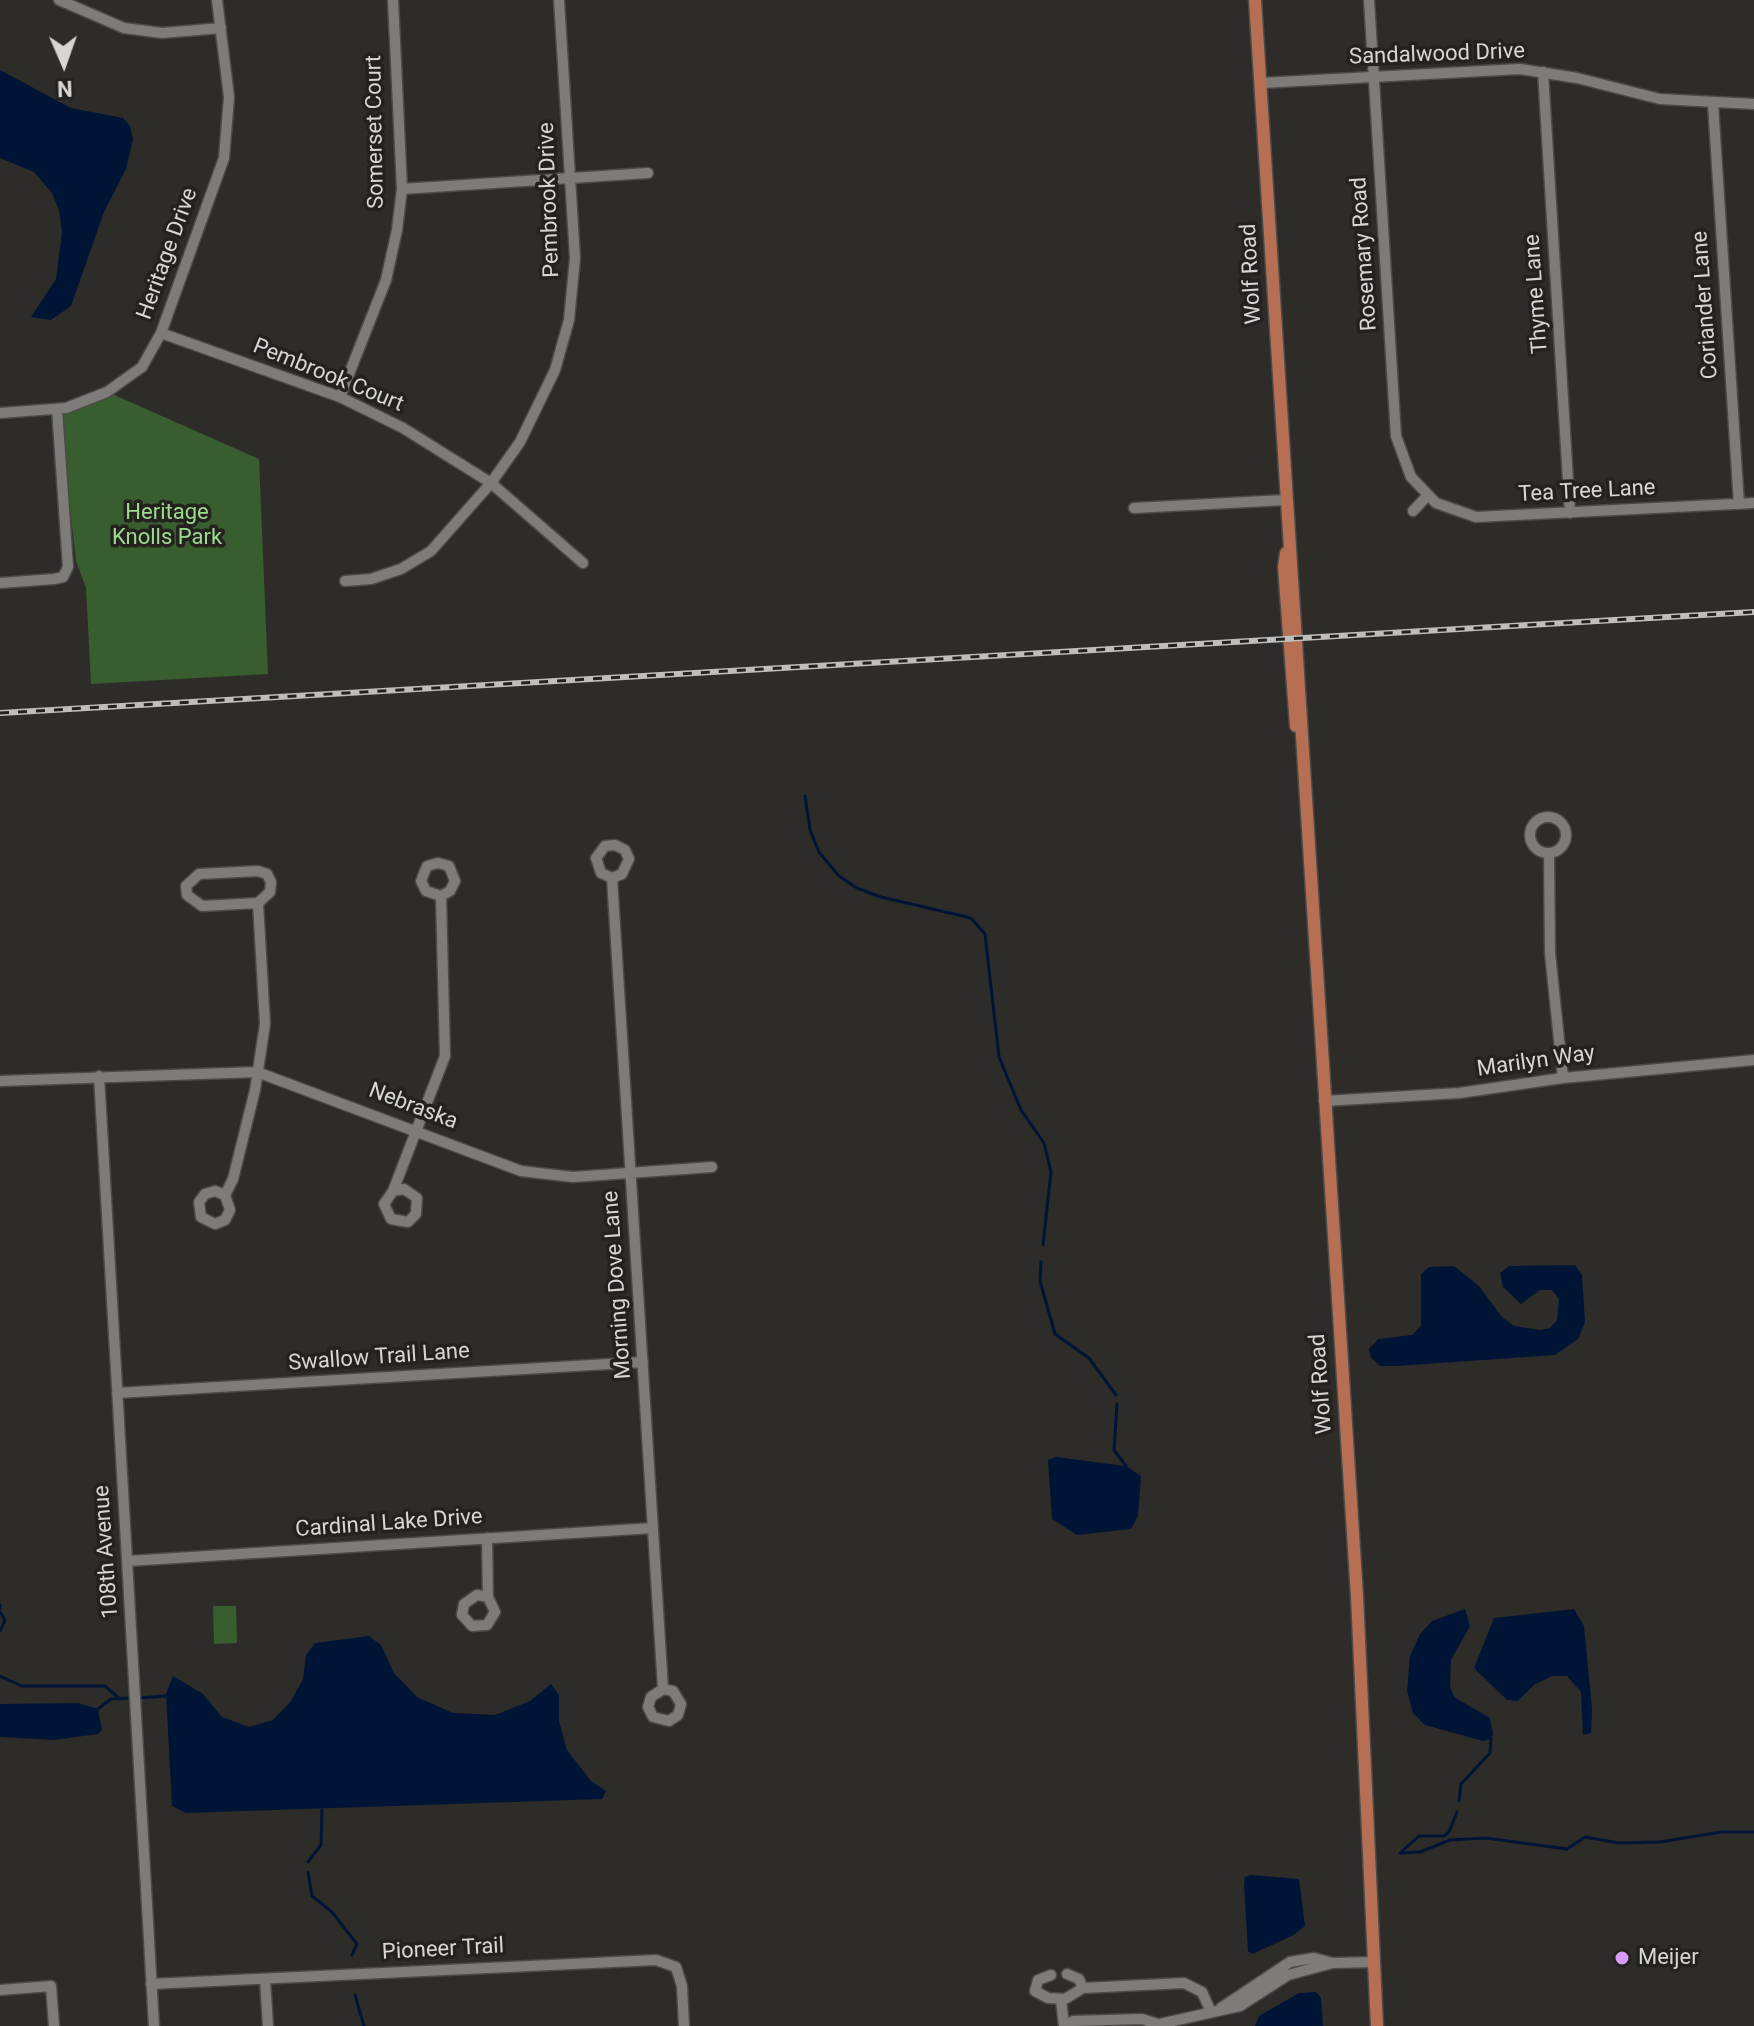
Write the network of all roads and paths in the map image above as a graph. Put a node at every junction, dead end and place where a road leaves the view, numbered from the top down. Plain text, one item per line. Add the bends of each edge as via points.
1 (59, 0) edge
2 (217, 0) edge
3 (393, 0) edge
4 (559, 0) edge
5 (1255, 0) edge
6 (1369, 0) edge
7 (221, 28) junction
8 (1543, 72) junction
9 (1374, 76) junction
10 (1261, 83) junction
11 (1713, 104) junction
12 (1754, 104) edge
13 (648, 173) dead end
14 (571, 178) junction
15 (402, 189) junction
16 (161, 333) junction
17 (340, 397) junction
18 (57, 409) junction
19 (0, 413) edge
20 (491, 483) junction
21 (1428, 495) junction
22 (1285, 500) junction
23 (1754, 503) edge
24 (1739, 504) junction
25 (1134, 508) dead end
26 (1413, 511) dead end
27 (1570, 513) junction
28 (583, 563) dead end
29 (345, 581) dead end
30 (0, 583) edge
31 (1549, 853) dead end
32 (612, 878) dead end
33 (441, 896) dead end
34 (258, 903) junction
35 (1754, 1060) edge
36 (257, 1072) junction
37 (99, 1076) junction
38 (1563, 1078) junction
39 (0, 1081) edge
40 (1324, 1101) junction
41 (416, 1129) junction
42 (712, 1167) dead end
43 (631, 1173) junction
44 (393, 1191) dead end
45 (225, 1195) dead end
46 (643, 1362) junction
47 (117, 1393) junction
48 (653, 1528) junction
49 (487, 1538) junction
50 (128, 1561) junction
51 (488, 1597) dead end
52 (663, 1689) dead end
53 (1373, 1962) junction
54 (1067, 1974) dead end
55 (1051, 1975) dead end
56 (265, 1979) junction
57 (151, 1984) junction
58 (1083, 1988) junction
59 (0, 1990) edge
60 (1061, 2000) junction
61 (1216, 2010) junction
62 (1155, 2025) edge
63 (54, 2026) edge
64 (154, 2026) edge
65 (268, 2026) edge
66 (684, 2026) edge
67 (1065, 2026) edge
68 (1377, 2026) edge

1 - 7 street via 124,28 162,33
2 - 7 street, Heritage Drive
3 - 15 street, Somerset Court
4 - 14 street, Pembrook Drive
5 - 10 main road, Wolf Road
6 - 9 street, Rosemary Road
7 - 16 street, Heritage Drive via 230,108 224,158
8 - 9 street, Sandalwood Drive via 1496,69
8 - 11 street, Sandalwood Drive via 1641,96
8 - 27 street, Thyme Lane
9 - 10 street, Sandalwood Drive
9 - 21 street, Rosemary Road via 1396,436 1404,464
10 - 22 main road, Wolf Road
11 - 12 street, Sandalwood Drive
11 - 24 street, Coriander Lane
13 - 14 street
14 - 15 street
14 - 20 street, Pembrook Drive via 575,258 566,333 535,416
15 - 17 street, Somerset Court via 386,280
16 - 17 street, Pembrook Court
16 - 18 street, Heritage Drive via 142,367 107,392
17 - 20 street, Pembrook Court via 403,428
18 - 19 street, Heritage Drive
18 - 30 street via 68,567 63,577
20 - 28 street, Pembrook Court
20 - 29 street, Pembrook Drive via 431,551 401,569
21 - 26 street
21 - 27 street, Tea Tree Lane via 1447,509 1476,517
22 - 25 street
22 - 40 main road, Wolf Road via 1288,639 1300,739
23 - 24 street, Tea Tree Lane
24 - 27 street, Tea Tree Lane
31 - 38 street via 1550,953
32 - 43 street, Morning Dove Lane
33 - 41 street via 447,1039
34 - 34 street via 270,892 271,882 258,871 199,874 186,886 192,902 202,906
34 - 36 street via 265,1006
35 - 38 street, Marilyn Way
36 - 37 street, Nebraska
36 - 41 street, Nebraska
36 - 45 street
37 - 39 street, Nebraska
37 - 47 street, 108th Avenue
38 - 40 street, Marilyn Way via 1459,1093
40 - 53 main road, Wolf Road via 1357,1596
41 - 43 street, Nebraska via 521,1171 553,1177
41 - 44 street
42 - 43 street, Nebraska
43 - 46 street, Morning Dove Lane
46 - 47 street, Swallow Trail Lane
46 - 48 street, Morning Dove Lane
47 - 50 street, 108th Avenue
48 - 49 street, Cardinal Lake Drive
48 - 52 street, Morning Dove Lane
49 - 50 street, Cardinal Lake Drive
49 - 51 street
50 - 57 street, 108th Avenue
53 - 61 street via 1333,1963 1288,1975 1240,2006
53 - 68 main road, Wolf Road
54 - 58 street via 1079,1979
55 - 60 street via 1038,1980 1035,1991
56 - 57 street, Pioneer Trail
56 - 65 street
56 - 66 street, Pioneer Trail via 656,1960 676,1967
57 - 64 street, 108th Avenue
58 - 60 street
58 - 61 street via 1184,1983 1202,1992
59 - 63 street via 51,1986
60 - 67 street
61 - 62 street
62 - 67 street via 1142,2019 1073,2021

